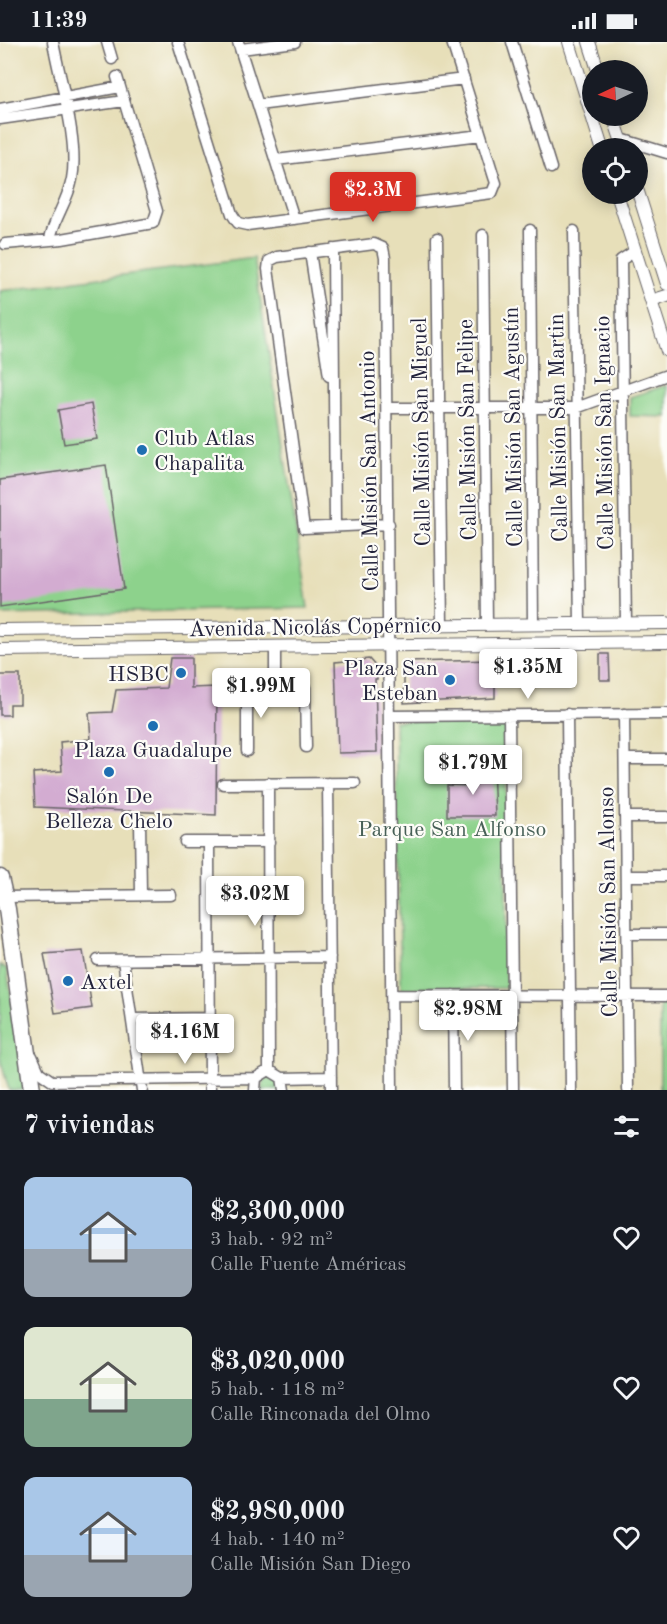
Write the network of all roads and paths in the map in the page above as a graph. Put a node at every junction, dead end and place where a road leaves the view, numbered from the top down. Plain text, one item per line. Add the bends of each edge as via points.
1 (53, 42) edge
2 (107, 42) edge
3 (178, 42) edge
4 (295, 42) edge
5 (452, 42) edge
6 (512, 42) edge
7 (569, 42) edge
8 (589, 42) edge
9 (240, 45) edge
10 (112, 59) dead end
11 (595, 60) edge
12 (464, 79) junction
13 (63, 97) junction
14 (124, 101) junction
15 (258, 105) junction
16 (0, 109) edge
17 (66, 111) junction
18 (0, 119) edge
19 (482, 135) junction
20 (599, 138) edge
21 (648, 149) edge
22 (667, 153) edge
23 (276, 160) junction
24 (551, 168) dead end
25 (620, 204) edge
26 (642, 204) edge
27 (294, 219) junction
28 (530, 230) dead end
29 (573, 231) dead end
30 (483, 235) dead end
31 (437, 238) dead end
32 (50, 239) junction
33 (5, 244) dead end
34 (333, 249) junction
35 (635, 250) junction
36 (310, 252) junction
37 (667, 284) edge
38 (667, 296) edge
39 (651, 301) junction
40 (667, 351) edge
41 (667, 375) edge
42 (622, 391) junction
43 (531, 407) junction
44 (387, 408) junction
45 (439, 408) junction
46 (485, 408) junction
47 (576, 408) junction
48 (334, 415) junction
49 (388, 524) junction
50 (335, 526) junction
51 (626, 623) junction
52 (667, 623) edge
53 (487, 624) junction
54 (533, 624) junction
55 (580, 624) junction
56 (389, 625) junction
57 (442, 625) junction
58 (0, 630) edge
59 (24, 630) junction
60 (667, 642) edge
61 (389, 645) junction
62 (275, 647) junction
63 (6, 650) edge
64 (275, 687) junction
65 (567, 714) junction
66 (624, 714) junction
67 (667, 714) edge
68 (509, 715) junction
69 (390, 716) junction
70 (306, 747) dead end
71 (247, 751) dead end
72 (624, 759) junction
73 (667, 759) edge
74 (268, 783) junction
75 (328, 783) junction
76 (355, 783) dead end
77 (223, 784) dead end
78 (625, 818) junction
79 (667, 818) edge
80 (140, 820) dead end
81 (185, 842) dead end
82 (209, 842) junction
83 (268, 842) junction
84 (626, 876) junction
85 (667, 876) edge
86 (0, 878) edge
87 (141, 895) junction
88 (171, 895) dead end
89 (4, 910) edge
90 (627, 934) junction
91 (667, 934) edge
92 (330, 957) junction
93 (209, 958) junction
94 (270, 958) junction
95 (98, 960) dead end
96 (123, 960) junction
97 (0, 961) edge
98 (16, 973) junction
99 (512, 994) junction
100 (392, 995) junction
101 (453, 995) junction
102 (570, 995) junction
103 (627, 995) junction
104 (667, 996) edge
105 (210, 1018) junction
106 (134, 1019) junction
107 (27, 1044) junction
108 (269, 1070) junction
109 (330, 1077) junction
110 (210, 1078) junction
111 (256, 1078) junction
112 (282, 1078) junction
113 (142, 1085) edge
114 (98, 1086) edge
115 (32, 1090) edge
116 (210, 1090) edge
117 (255, 1090) edge
118 (284, 1090) edge
119 (331, 1090) edge
120 (392, 1090) edge
121 (454, 1090) edge
122 (513, 1090) edge
123 (571, 1090) edge
124 (628, 1090) edge

1 - 13 street
2 - 10 street
3 - 27 street via 238,224
4 - 9 street
5 - 12 street
6 - 24 street
7 - 20 street
8 - 11 street
9 - 15 street
12 - 15 street
12 - 19 street
13 - 14 street via 118,82
13 - 16 street
13 - 17 street
14 - 17 street
14 - 32 street via 157,211 153,223
15 - 23 street
17 - 18 street
17 - 32 street via 74,158 72,178
19 - 23 street
19 - 27 street via 496,183 495,189 487,194
21 - 22 street
23 - 27 street
25 - 35 street
26 - 37 street
28 - 43 street, Calle Misión San Agustín
29 - 47 street, Calle Misión San Martin
30 - 46 street, Calle Misión San Felipe
31 - 45 street, Calle Misión San Miguel
32 - 33 street
34 - 36 street
34 - 44 street, Calle Misión San Antonio via 374,244 383,248
34 - 48 street
35 - 39 street
35 - 42 street, Calle Misión San Ignacio via 621,260
36 - 48 street
36 - 50 street via 277,257 269,261 268,270 304,528
38 - 39 street
39 - 40 street
41 - 42 street
42 - 47 street
42 - 51 street, Calle Misión San Ignacio
43 - 46 street
43 - 47 street
43 - 54 street, Calle Misión San Agustín
44 - 45 street
44 - 49 street, Calle Misión San Antonio
45 - 46 street
45 - 57 street, Calle Misión San Miguel
46 - 53 street, Calle Misión San Felipe
47 - 55 street, Calle Misión San Martin
48 - 50 street
49 - 50 street
49 - 56 street, Calle Misión San Antonio
51 - 52 street, Avenida Nicolás Copérnico
51 - 55 street, Avenida Nicolás Copérnico
53 - 54 street, Avenida Nicolás Copérnico
53 - 57 street, Avenida Nicolás Copérnico
54 - 55 street, Avenida Nicolás Copérnico
56 - 57 street, Avenida Nicolás Copérnico
56 - 59 street, Avenida Nicolás Copérnico
56 - 61 street, Calle Misión San Antonio
58 - 59 street, Avenida Nicolás Copérnico
59 - 63 street
60 - 61 street, Avenida Nicolás Copérnico
61 - 62 street, Avenida Nicolás Copérnico
61 - 69 street, Calle Misión San Antonio
62 - 63 street, Avenida Nicolás Copérnico
62 - 64 street
64 - 70 street via 304,687
64 - 71 street via 247,688
65 - 66 street
65 - 68 street
65 - 102 street
66 - 67 street
66 - 72 street, Calle Misión San Alonso
68 - 69 street
68 - 99 street
69 - 100 street, Calle Misión San Antonio
72 - 73 street
72 - 78 street, Calle Misión San Alonso
74 - 75 street
74 - 77 street
74 - 83 street
75 - 76 street
75 - 92 street
78 - 79 street
78 - 84 street, Calle Misión San Alonso
80 - 87 street
81 - 82 street
82 - 83 street
82 - 93 street
83 - 94 street
84 - 85 street
84 - 90 street, Calle Misión San Alonso
86 - 89 main road
87 - 88 street
87 - 89 street
89 - 98 main road
90 - 91 street
90 - 103 street, Calle Misión San Alonso
92 - 94 street
92 - 109 street
93 - 94 street
93 - 96 street
93 - 105 street
94 - 108 street
95 - 96 street
96 - 106 street
97 - 98 main road
98 - 107 main road
99 - 101 street
99 - 102 street
99 - 122 street
100 - 101 street
100 - 120 street, Calle Misión San Antonio
101 - 121 street
102 - 103 street
102 - 123 street
103 - 104 street
103 - 124 street, Calle Misión San Alonso
105 - 106 street
105 - 110 street
106 - 113 street
107 - 114 street via 39,1072 49,1080
107 - 115 main road
108 - 111 street
108 - 112 street
109 - 112 street
109 - 119 street
110 - 111 street
110 - 113 street
110 - 116 street
111 - 117 street
112 - 118 street
113 - 114 street

